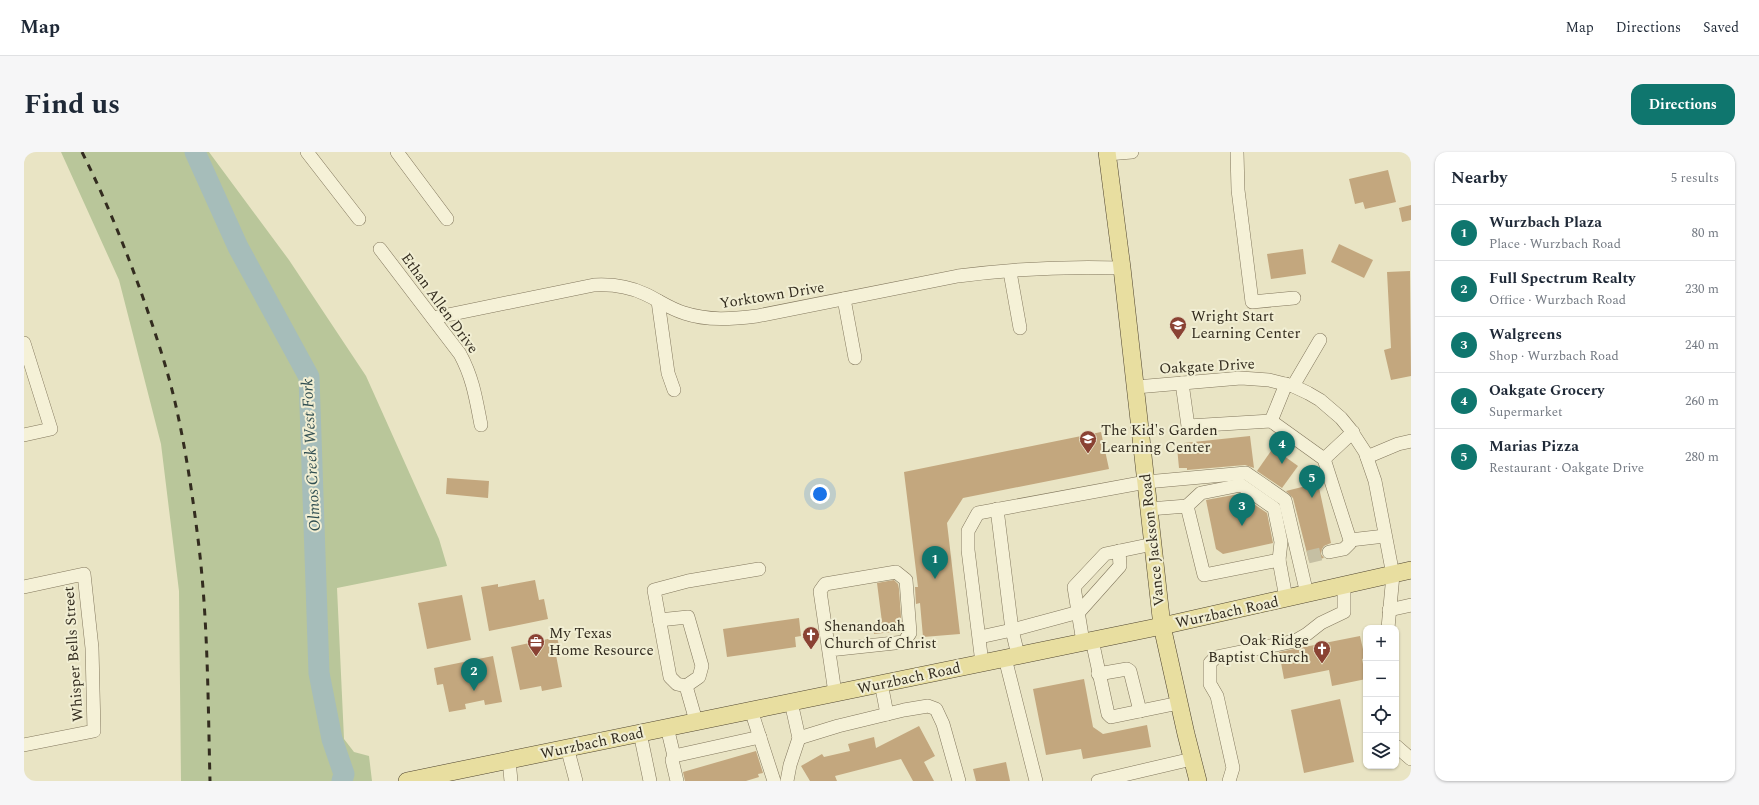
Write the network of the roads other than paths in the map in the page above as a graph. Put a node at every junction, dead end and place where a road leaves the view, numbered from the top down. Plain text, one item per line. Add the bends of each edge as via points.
1 (307, 152) edge
2 (397, 152) edge
3 (1132, 152) edge
4 (1237, 152) edge
5 (1107, 153) edge
6 (359, 219) dead end
7 (447, 219) dead end
8 (380, 249) dead end
9 (1122, 268) junction
10 (1010, 272) junction
11 (1294, 298) dead end
12 (844, 299) junction
13 (658, 301) junction
14 (433, 318) junction
15 (1020, 328) dead end
16 (1320, 340) dead end
17 (24, 343) edge
18 (855, 358) dead end
19 (1182, 383) junction
20 (1290, 385) junction
21 (1136, 387) junction
22 (674, 390) dead end
23 (1271, 421) junction
24 (481, 424) dead end
25 (1353, 432) junction
26 (24, 434) edge
27 (1411, 441) edge
28 (1367, 457) junction
29 (1324, 459) junction
30 (1146, 482) junction
31 (1187, 506) junction
32 (997, 509) junction
33 (1149, 509) junction
34 (1386, 536) junction
35 (1350, 540) junction
36 (1153, 544) junction
37 (1119, 551) junction
38 (1329, 552) tunnel mouth
39 (1279, 560) junction
40 (759, 569) dead end
41 (1411, 570) edge
42 (1393, 575) junction
43 (1344, 586) junction
44 (24, 587) edge
45 (1307, 594) junction
46 (1286, 598) junction
47 (1411, 605) edge
48 (1389, 610) junction
49 (1079, 612) junction
50 (660, 620) junction
51 (1388, 625) edge
52 (1162, 626) junction
53 (1012, 630) junction
54 (980, 636) junction
55 (1087, 641) junction
56 (829, 650) junction
57 (1011, 657) junction
58 (982, 663) junction
59 (1098, 674) junction
60 (882, 683) junction
61 (686, 686) junction
62 (835, 693) junction
63 (792, 702) junction
64 (1179, 703) junction
65 (751, 710) junction
66 (1140, 711) junction
67 (887, 714) junction
68 (696, 721) junction
69 (668, 727) junction
70 (640, 733) junction
71 (760, 737) junction
72 (799, 738) junction
73 (24, 745) edge
74 (567, 747) junction
75 (1399, 749) edge
76 (674, 756) junction
77 (1192, 759) junction
78 (1411, 759) edge
79 (509, 760) junction
80 (443, 776) edge
81 (407, 781) edge
82 (510, 781) edge
83 (576, 781) edge
84 (650, 781) edge
85 (677, 781) edge
86 (774, 781) edge
87 (787, 781) edge
88 (959, 781) edge
89 (1036, 781) edge
90 (1098, 781) edge
91 (1198, 781) edge
92 (1229, 781) edge

1 - 6 street
2 - 7 street
3 - 5 street
4 - 11 street via 1238,190 1252,302
5 - 9 main road, Vance Jackson Road
8 - 14 street, Ethan Allen Drive
9 - 10 street, Yorktown Drive via 1091,267
9 - 21 main road, Vance Jackson Road
10 - 12 street, Yorktown Drive via 958,276
10 - 15 street
12 - 13 street, Yorktown Drive via 757,316 715,320 683,313
12 - 18 street
13 - 14 street, Yorktown Drive via 629,288 611,284 594,285
13 - 22 street via 668,373
14 - 24 street, Ethan Allen Drive via 460,354 469,371
16 - 20 street
17 - 26 street via 51,429
19 - 20 street, Oakgate Drive via 1241,378
19 - 21 street, Oakgate Drive
19 - 23 street via 1188,426
20 - 23 street
20 - 25 street, Oakgate Drive via 1320,400
21 - 30 main road, Vance Jackson Road
23 - 29 street
25 - 28 street, Oakgate Drive
25 - 29 street
27 - 28 street
28 - 34 street, Oakgate Drive via 1376,481
29 - 35 street
30 - 32 street
30 - 33 main road, Vance Jackson Road
30 - 45 street via 1246,473 1285,500 1303,558
31 - 33 street
31 - 39 street via 1204,575
31 - 39 street via 1201,493 1241,485 1274,508 1281,542
32 - 53 street
32 - 54 street via 978,513 968,531 968,550
33 - 36 main road, Vance Jackson Road
34 - 35 street
34 - 42 street, Oakgate Drive
35 - 38 street via 1344,549
36 - 37 street
36 - 52 main road, Vance Jackson Road
37 - 49 street via 1120,566
37 - 49 street via 1105,554 1074,587
39 - 46 street
40 - 50 street via 688,581 654,590
41 - 42 main road, Wurzbach Road
42 - 43 main road, Wurzbach Road
42 - 48 street, Oakgate Drive
43 - 45 main road, Wurzbach Road
43 - 92 street via 1344,612 1321,623 1307,634 1294,641 1216,657 1210,663 1210,684 1218,696 1233,768
44 - 73 street, Whisper Bells Street via 84,574 92,648 94,731
45 - 46 main road, Wurzbach Road
46 - 52 main road, Wurzbach Road
47 - 48 street
48 - 51 street, Oakgate Drive
49 - 53 street
49 - 55 street
50 - 61 street via 670,677 676,684
50 - 61 street via 688,616 702,666 698,677
52 - 55 main road, Wurzbach Road
52 - 64 main road, Vance Jackson Road
53 - 54 street
53 - 57 street
54 - 58 street
55 - 57 main road, Wurzbach Road
55 - 59 street
56 - 56 street via 820,591 825,584 896,572 906,580 910,633 904,642
56 - 62 street
57 - 58 main road, Wurzbach Road
57 - 89 street
58 - 60 main road, Wurzbach Road
59 - 66 street via 1108,714 1111,717
59 - 66 street via 1127,668 1130,671
60 - 62 main road, Wurzbach Road
60 - 67 street
61 - 68 street
62 - 63 main road, Wurzbach Road
63 - 65 main road, Wurzbach Road
63 - 72 street
64 - 66 street
64 - 77 main road, Vance Jackson Road
65 - 68 main road, Wurzbach Road
65 - 71 street
67 - 72 street
67 - 88 street via 928,706 936,709 943,724
68 - 69 main road, Wurzbach Road
69 - 70 main road, Wurzbach Road
69 - 76 street
70 - 74 main road, Wurzbach Road
70 - 84 street
71 - 76 street
71 - 86 street
72 - 87 street
74 - 79 main road, Wurzbach Road
74 - 83 street
75 - 78 street
76 - 85 street via 672,760
77 - 90 street
77 - 91 main road, Vance Jackson Road
79 - 80 main road, Wurzbach Road
79 - 82 street
80 - 81 main road, Wurzbach Road

